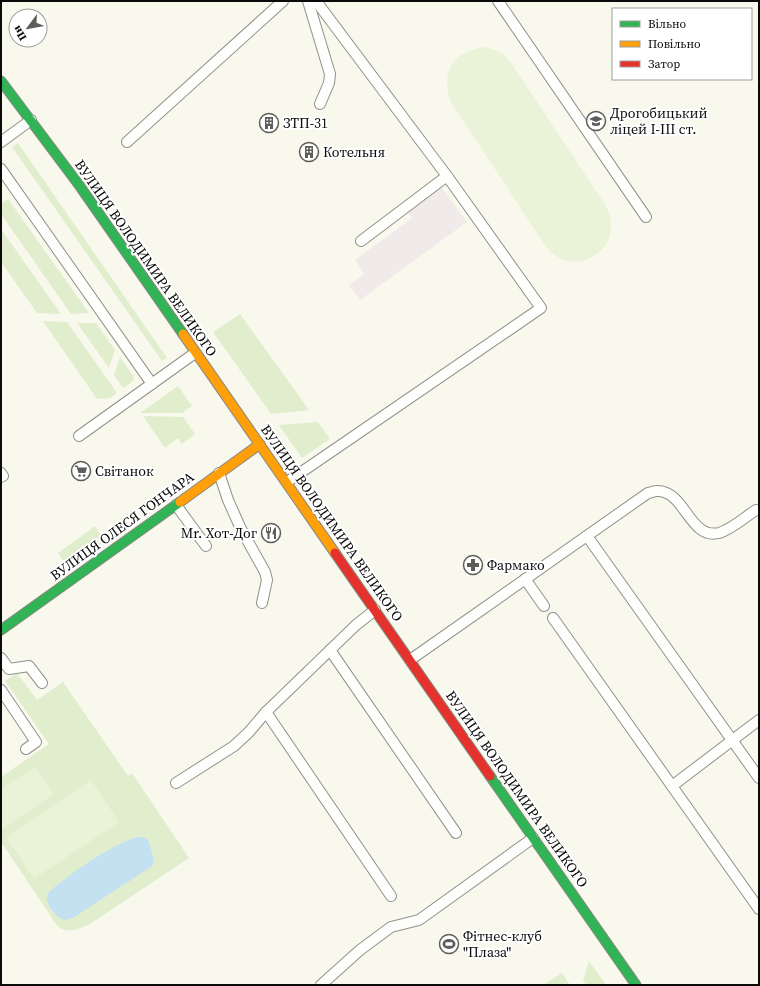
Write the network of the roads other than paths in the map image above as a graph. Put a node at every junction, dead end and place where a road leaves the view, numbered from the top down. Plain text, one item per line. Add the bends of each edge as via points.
1 (283, 1) edge
2 (308, 1) edge
3 (316, 1) edge
4 (498, 1) edge
5 (1, 81) edge
6 (320, 104) dead end
7 (31, 120) junction
8 (1, 142) edge
9 (127, 142) dead end
10 (1, 169) edge
11 (447, 176) junction
12 (646, 217) dead end
13 (361, 241) dead end
14 (195, 353) junction
15 (152, 384) junction
16 (79, 436) dead end
17 (260, 444) junction
18 (1, 473) edge
19 (219, 473) junction
20 (1, 478) edge
21 (287, 482) junction
22 (176, 505) junction
23 (756, 510) dead end
24 (587, 536) junction
25 (206, 546) dead end
26 (525, 579) junction
27 (262, 602) dead end
28 (544, 606) dead end
29 (376, 610) junction
30 (553, 618) dead end
31 (1, 630) edge
32 (330, 650) junction
33 (1, 658) edge
34 (410, 660) junction
35 (42, 684) dead end
36 (1, 690) edge
37 (266, 712) junction
38 (759, 720) edge
39 (732, 740) junction
40 (26, 749) dead end
41 (759, 778) edge
42 (176, 783) dead end
43 (672, 786) junction
44 (456, 833) dead end
45 (533, 838) junction
46 (391, 896) dead end
47 (759, 909) edge
48 (321, 985) edge
49 (636, 985) edge

1 - 9 lane
2 - 6 lane via 330,74
3 - 11 lane
4 - 12 lane
5 - 7 street, ВУЛИЦЯ ВОЛОДИМИРА ВЕЛИКОГО
7 - 8 lane
7 - 14 street, ВУЛИЦЯ ВОЛОДИМИРА ВЕЛИКОГО via 79,184
10 - 15 lane
11 - 13 lane
11 - 21 lane via 541,308
14 - 15 lane
14 - 17 street, ВУЛИЦЯ ВОЛОДИМИРА ВЕЛИКОГО
15 - 16 lane
17 - 19 street, ВУЛИЦЯ ОЛЕСЯ ГОНЧАРА
17 - 21 street, ВУЛИЦЯ ВОЛОДИМИРА ВЕЛИКОГО
18 - 20 lane
19 - 22 street, ВУЛИЦЯ ОЛЕСЯ ГОНЧАРА
19 - 27 lane via 241,529 265,572 267,580
21 - 29 street, ВУЛИЦЯ ВОЛОДИМИРА ВЕЛИКОГО
22 - 25 lane
22 - 31 street, ВУЛИЦЯ ОЛЕСЯ ГОНЧАРА
23 - 24 lane via 730,528 709,534 701,531 676,500 666,493 656,491
24 - 26 lane
24 - 39 lane
26 - 28 lane
26 - 34 lane
29 - 32 lane
29 - 34 street, ВУЛИЦЯ ВОЛОДИМИРА ВЕЛИКОГО
30 - 43 lane
32 - 37 lane
32 - 44 lane
33 - 35 lane via 9,669 29,666
34 - 45 street, ВУЛИЦЯ ВОЛОДИМИРА ВЕЛИКОГО
36 - 40 lane via 36,742
37 - 42 lane via 234,746
37 - 46 lane
38 - 39 lane
39 - 41 lane
39 - 43 lane
43 - 47 lane
45 - 48 lane via 419,920 391,928 360,950
45 - 49 street, ВУЛИЦЯ ВОЛОДИМИРА ВЕЛИКОГО

